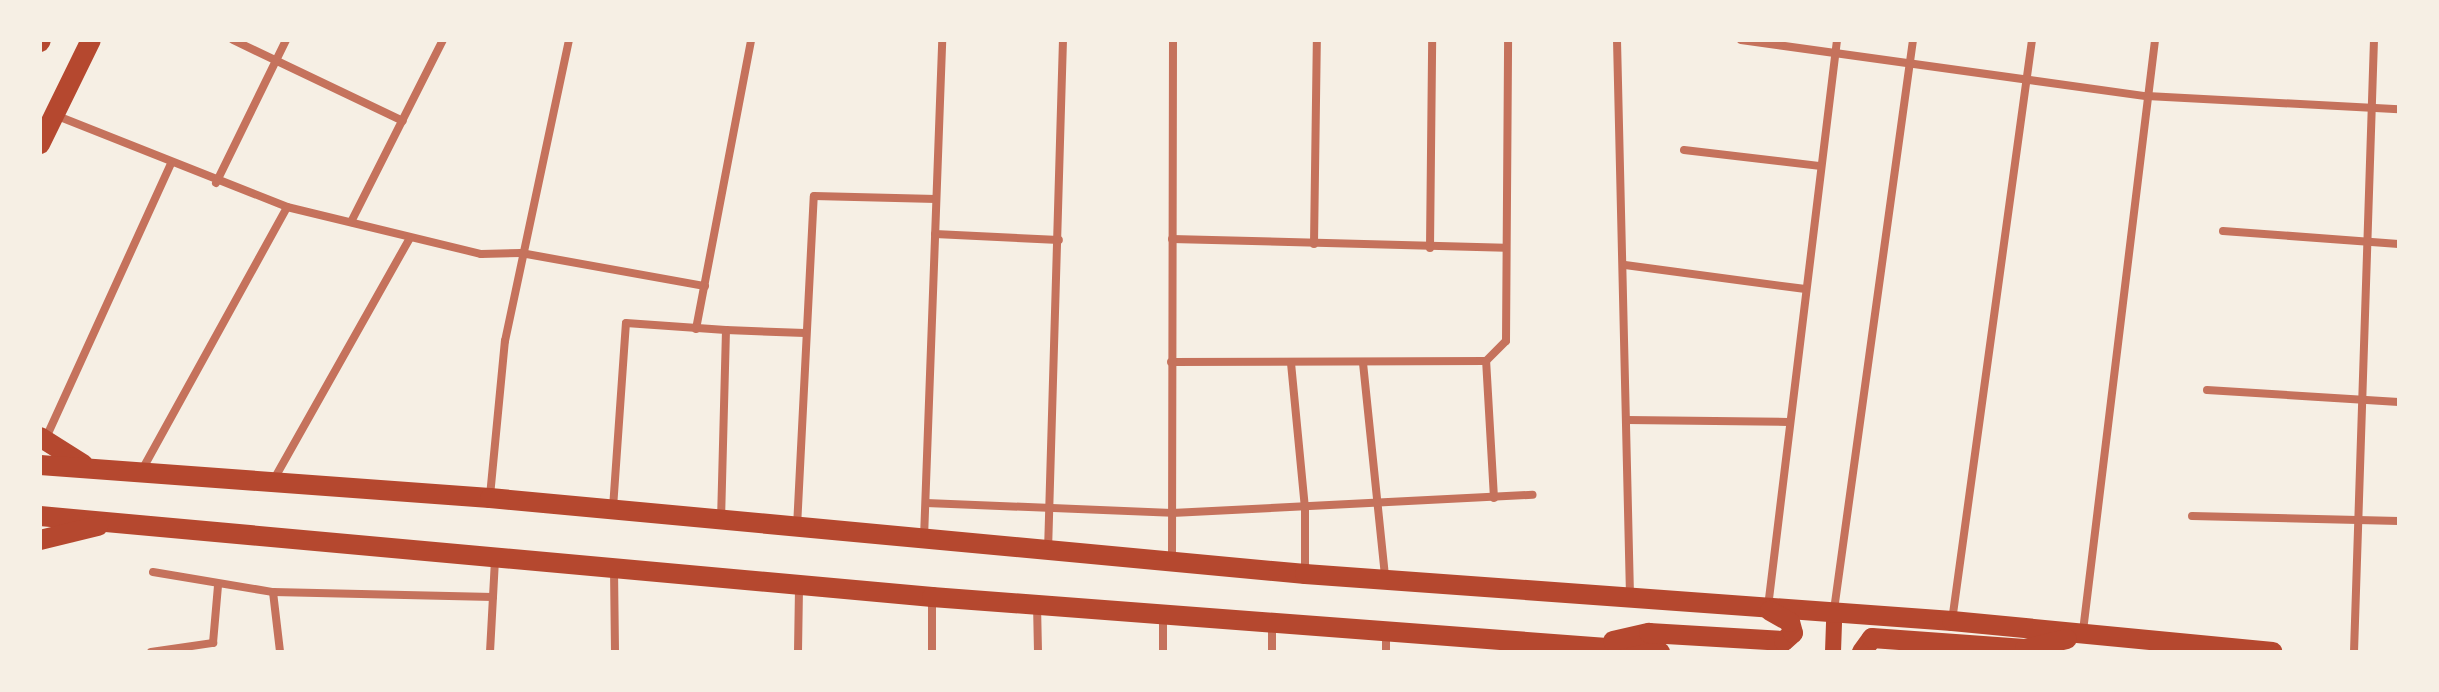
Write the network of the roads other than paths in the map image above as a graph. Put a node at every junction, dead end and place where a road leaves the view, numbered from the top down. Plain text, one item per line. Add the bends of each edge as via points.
1 (91, 40) edge
2 (233, 40) edge
3 (286, 40) edge
4 (443, 40) edge
5 (569, 40) edge
6 (751, 40) edge
7 (942, 40) edge
8 (1063, 40) edge
9 (1173, 40) edge
10 (1317, 40) edge
11 (1432, 40) edge
12 (1508, 40) edge
13 (1617, 40) edge
14 (1741, 40) edge
15 (1837, 40) edge
16 (1913, 40) edge
17 (2032, 40) edge
18 (2155, 40) edge
19 (2374, 40) edge
20 (1835, 53) junction
21 (275, 61) junction
22 (1910, 64) junction
23 (2027, 77) junction
24 (2147, 96) junction
25 (2372, 109) junction
26 (2399, 109) edge
27 (54, 115) junction
28 (403, 121) junction
29 (40, 144) edge
30 (1684, 150) dead end
31 (171, 163) junction
32 (1821, 166) junction
33 (216, 183) junction
34 (936, 199) junction
35 (287, 207) junction
36 (351, 222) junction
37 (2223, 231) dead end
38 (935, 234) junction
39 (410, 238) junction
40 (1172, 239) junction
41 (1059, 240) junction
42 (2370, 242) junction
43 (1314, 244) junction
44 (2399, 244) edge
45 (1430, 248) junction
46 (1505, 248) junction
47 (521, 253) junction
48 (1625, 265) junction
49 (705, 286) junction
50 (1805, 289) junction
51 (696, 329) junction
52 (726, 330) junction
53 (805, 333) junction
54 (1486, 361) junction
55 (1171, 362) junction
56 (1291, 363) junction
57 (1363, 363) junction
58 (2207, 390) dead end
59 (2362, 402) junction
60 (2399, 402) edge
61 (1627, 420) junction
62 (1788, 422) junction
63 (42, 440) edge
64 (40, 465) edge
65 (91, 467) junction
66 (142, 470) junction
67 (273, 481) junction
68 (1533, 495) dead end
69 (490, 498) junction
70 (1494, 498) junction
71 (926, 503) junction
72 (1378, 504) junction
73 (1305, 508) junction
74 (613, 509) junction
75 (1050, 511) junction
76 (1172, 513) junction
77 (40, 516) edge
78 (2192, 516) dead end
79 (721, 520) junction
80 (117, 521) junction
81 (2357, 521) junction
82 (2399, 521) edge
83 (797, 528) junction
84 (924, 539) junction
85 (40, 540) edge
86 (1048, 551) junction
87 (496, 555) junction
88 (1172, 562) junction
89 (614, 566) junction
90 (153, 572) dead end
91 (1305, 574) junction
92 (1386, 581) junction
93 (799, 585) junction
94 (218, 586) junction
95 (273, 592) junction
96 (493, 597) junction
97 (932, 597) junction
98 (1630, 601) junction
99 (1037, 603) junction
100 (1767, 610) junction
101 (1163, 613) junction
102 (1834, 615) junction
103 (1952, 621) junction
104 (1271, 622) junction
105 (1386, 631) junction
106 (2083, 635) junction
107 (1512, 645) edge
108 (1593, 646) junction
109 (1634, 651) edge
110 (151, 652) edge
111 (280, 652) edge
112 (490, 652) edge
113 (615, 652) edge
114 (798, 652) edge
115 (932, 652) edge
116 (1038, 652) edge
117 (1163, 652) edge
118 (1272, 652) edge
119 (1386, 652) edge
120 (1660, 652) edge
121 (1833, 652) edge
122 (1862, 652) edge
123 (2273, 652) edge
124 (2354, 652) edge

1 - 27 main road
2 - 21 street
3 - 21 street
4 - 28 street
5 - 47 street
6 - 49 street
7 - 34 street
8 - 41 street
9 - 40 street
10 - 43 street
11 - 45 street
12 - 46 street
13 - 48 street
14 - 20 street
15 - 20 street
16 - 22 street
17 - 23 street
18 - 24 street
19 - 25 street
20 - 22 street
20 - 32 street
21 - 28 street
21 - 33 street
22 - 23 street
22 - 102 street
23 - 24 street
23 - 103 street
24 - 25 street
24 - 106 street
25 - 26 street
25 - 42 street
27 - 29 main road
27 - 31 street
28 - 36 street
30 - 32 street
31 - 33 street
31 - 63 street
32 - 50 street
33 - 35 street
34 - 38 street
34 - 53 street via 814,196
35 - 36 street
35 - 66 street
36 - 39 street
37 - 42 street
38 - 41 street
38 - 71 street
39 - 47 street via 481,254
39 - 67 street
40 - 43 street
40 - 55 street
41 - 75 street
42 - 44 street
42 - 59 street
43 - 45 street
45 - 46 street
46 - 54 street via 1506,341
47 - 49 street
47 - 69 street via 505,341
48 - 50 street
48 - 61 street
49 - 51 street
50 - 62 street
51 - 52 street
51 - 74 street via 626,323
52 - 53 street
52 - 79 street
53 - 83 street
54 - 57 street
54 - 70 street
55 - 56 street
55 - 76 street
56 - 57 street
56 - 73 street
57 - 72 street
58 - 59 street
59 - 60 street
59 - 81 street
61 - 62 street
61 - 98 street
62 - 100 street
63 - 65 main road
64 - 65 main road
65 - 66 main road
66 - 67 main road
67 - 69 main road
68 - 70 street
69 - 74 main road
70 - 72 street
71 - 75 street
71 - 84 street
72 - 73 street
72 - 92 street
73 - 76 street
73 - 91 street
74 - 79 main road
75 - 76 street
75 - 86 street
76 - 88 street
77 - 80 main road
78 - 81 street
79 - 83 main road
80 - 85 main road
80 - 87 main road
81 - 82 street
81 - 124 street
83 - 84 main road
84 - 86 main road
86 - 88 main road
87 - 89 main road
87 - 96 street
88 - 91 main road
89 - 93 main road
89 - 113 street
90 - 94 street
91 - 92 main road
92 - 98 main road
93 - 97 main road
93 - 114 street
94 - 95 street
94 - 110 street via 213,643
95 - 96 street
95 - 111 street
96 - 112 street
97 - 99 main road
97 - 115 street
98 - 100 main road
99 - 101 main road
99 - 116 street
100 - 102 main road
100 - 108 main road via 1790,622 1793,633 1784,641 1649,633
101 - 104 main road
101 - 117 street
102 - 103 main road
102 - 121 main road
103 - 106 main road
104 - 105 main road
104 - 118 street
105 - 107 main road
105 - 119 street
106 - 122 main road via 2025,649 1872,638
106 - 123 main road
107 - 108 main road
108 - 109 main road
109 - 120 main road

